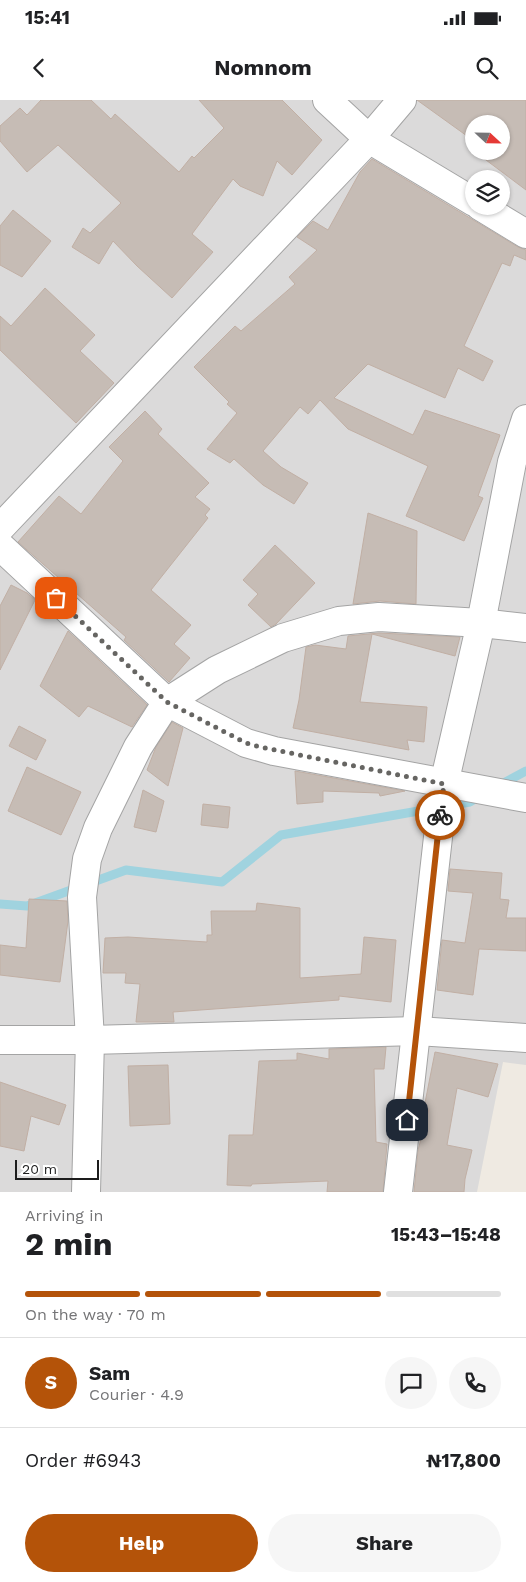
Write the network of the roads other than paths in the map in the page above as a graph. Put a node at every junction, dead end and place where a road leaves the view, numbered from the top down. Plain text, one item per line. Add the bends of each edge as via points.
1 (327, 100) edge
2 (402, 100) edge
3 (369, 139) junction
4 (465, 197) edge
5 (495, 215) edge
6 (526, 234) edge
7 (526, 419) edge
8 (0, 528) edge
9 (0, 546) edge
10 (481, 623) junction
11 (526, 628) edge
12 (167, 702) junction
13 (444, 784) junction
14 (526, 798) edge
15 (417, 1031) junction
16 (526, 1038) edge
17 (0, 1040) edge
18 (90, 1040) junction
19 (86, 1192) edge
20 (398, 1192) edge

1 - 3 street
2 - 3 street
3 - 4 street
3 - 8 street
5 - 6 street
7 - 10 street via 512,462
9 - 12 street
10 - 11 street
10 - 12 street via 379,616 339,621 283,638 217,670
10 - 13 street
12 - 13 street via 255,746
12 - 18 street via 138,747 98,828 87,859 82,897
13 - 14 street
13 - 15 street
15 - 16 street
15 - 18 street
15 - 20 street
17 - 18 street
18 - 19 street

